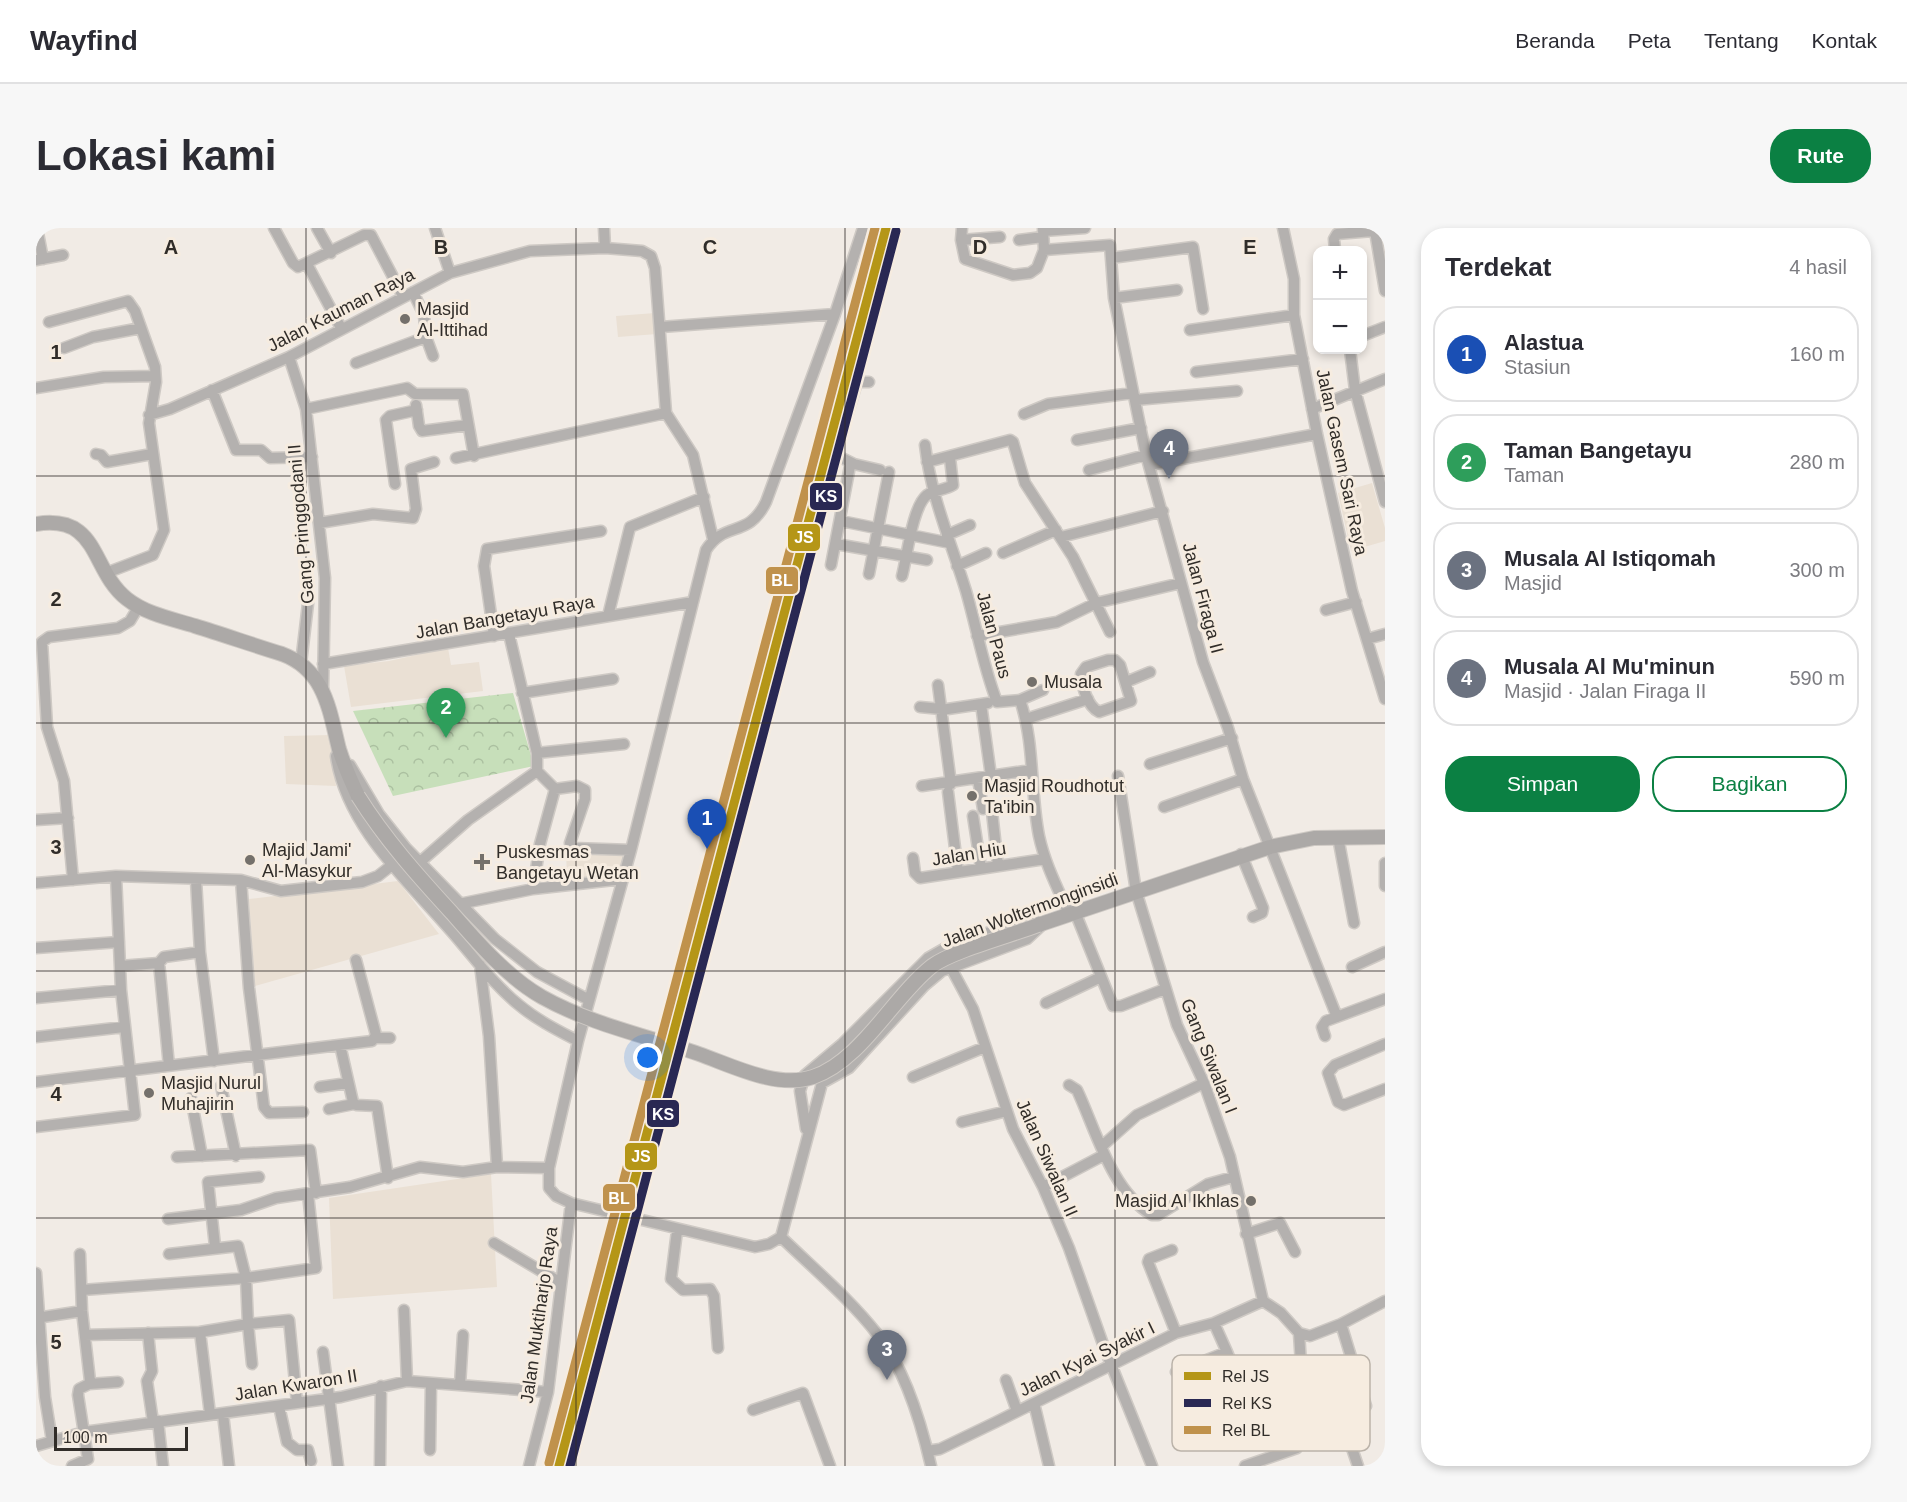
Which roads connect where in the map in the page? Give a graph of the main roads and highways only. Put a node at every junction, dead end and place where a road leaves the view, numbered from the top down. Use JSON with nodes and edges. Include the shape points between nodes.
{"nodes":[{"id":1,"x":36,"y":524,"type":"edge"},
{"id":2,"x":1385,"y":837,"type":"edge"}],
"edges":[{"from":1,"to":2,"type":"main road","name":"Jalan Woltermonginsidi","bridge":true,"via":[[64,523],[74,529],[90,543],[106,573],[126,598],[139,606],[282,654],[301,663],[316,677],[358,796],[408,864],[477,941],[520,981],[567,1010],[764,1077],[811,1078],[840,1062],[934,965],[1241,854],[1314,838]]}]}
